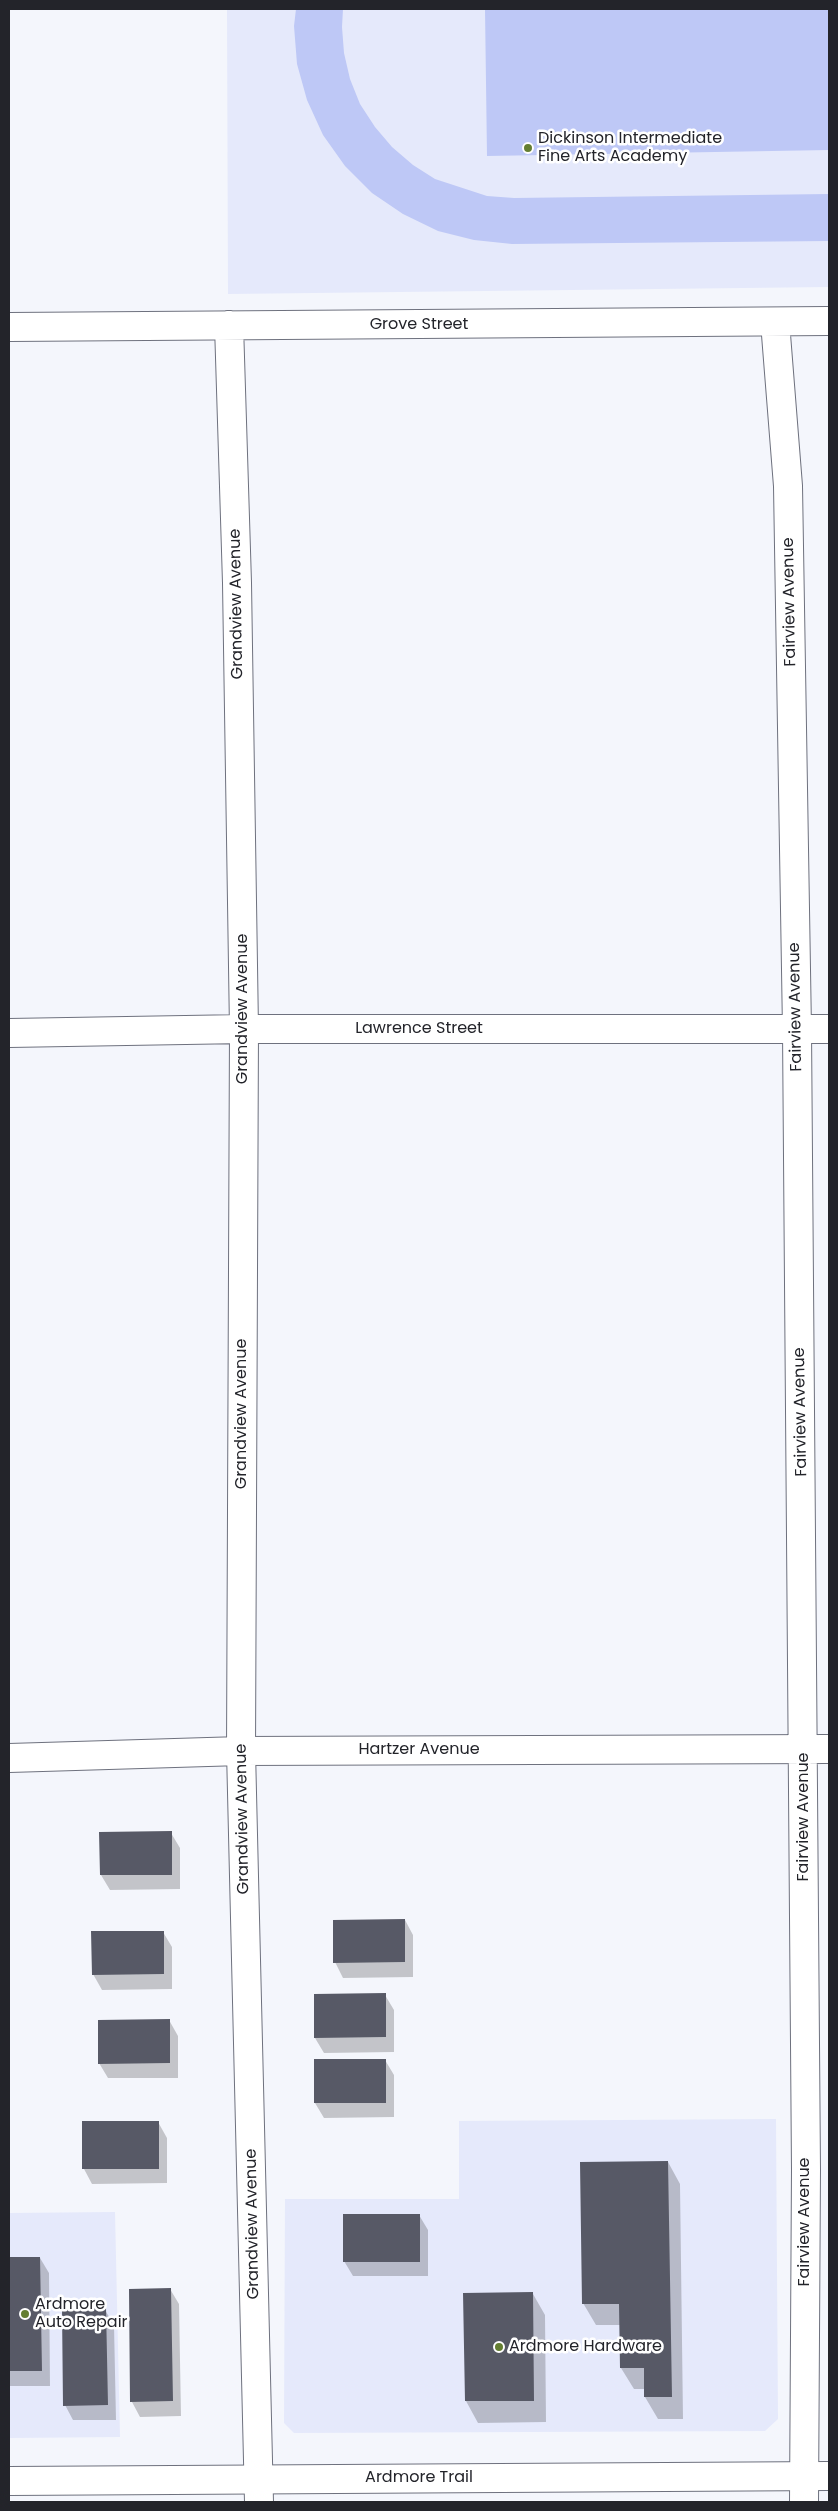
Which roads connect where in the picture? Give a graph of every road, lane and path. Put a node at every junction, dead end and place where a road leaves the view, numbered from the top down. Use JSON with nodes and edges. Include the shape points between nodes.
{"nodes":[{"id":1,"x":829,"y":321,"type":"edge"},
{"id":2,"x":775,"y":322,"type":"junction"},
{"id":3,"x":229,"y":325,"type":"junction"},
{"id":4,"x":9,"y":327,"type":"edge"},
{"id":5,"x":244,"y":1029,"type":"junction"},
{"id":6,"x":797,"y":1030,"type":"junction"},
{"id":7,"x":829,"y":1030,"type":"edge"},
{"id":8,"x":9,"y":1033,"type":"edge"},
{"id":9,"x":816,"y":1749,"type":"edge"},
{"id":10,"x":241,"y":1751,"type":"junction"},
{"id":11,"x":9,"y":1758,"type":"edge"},
{"id":12,"x":9,"y":2481,"type":"edge"},
{"id":13,"x":812,"y":2485,"type":"edge"},
{"id":14,"x":259,"y":2491,"type":"edge"}],
"edges":[{"from":1,"to":2,"type":"street","name":"Grove Street"},
{"from":2,"to":3,"type":"street","name":"Grove Street"},
{"from":2,"to":6,"type":"street","name":"Fairview Avenue","via":[[788,486]]},
{"from":3,"to":4,"type":"street","name":"Grove Street"},
{"from":3,"to":5,"type":"street","name":"Grandview Avenue","via":[[238,583]]},
{"from":5,"to":6,"type":"street","name":"Lawrence Street"},
{"from":5,"to":8,"type":"street","name":"Lawrence Street"},
{"from":5,"to":10,"type":"street","name":"Grandview Avenue"},
{"from":6,"to":7,"type":"street","name":"Lawrence Street"},
{"from":6,"to":9,"type":"street","name":"Fairview Avenue"},
{"from":9,"to":10,"type":"street","name":"Hartzer Avenue"},
{"from":9,"to":13,"type":"street","name":"Fairview Avenue","via":[[806,2159]]},
{"from":10,"to":11,"type":"street","name":"Hartzer Avenue"},
{"from":10,"to":14,"type":"street","name":"Grandview Avenue"},
{"from":12,"to":14,"type":"street","name":"Ardmore Trail"},
{"from":13,"to":14,"type":"street","name":"Ardmore Trail"}]}
